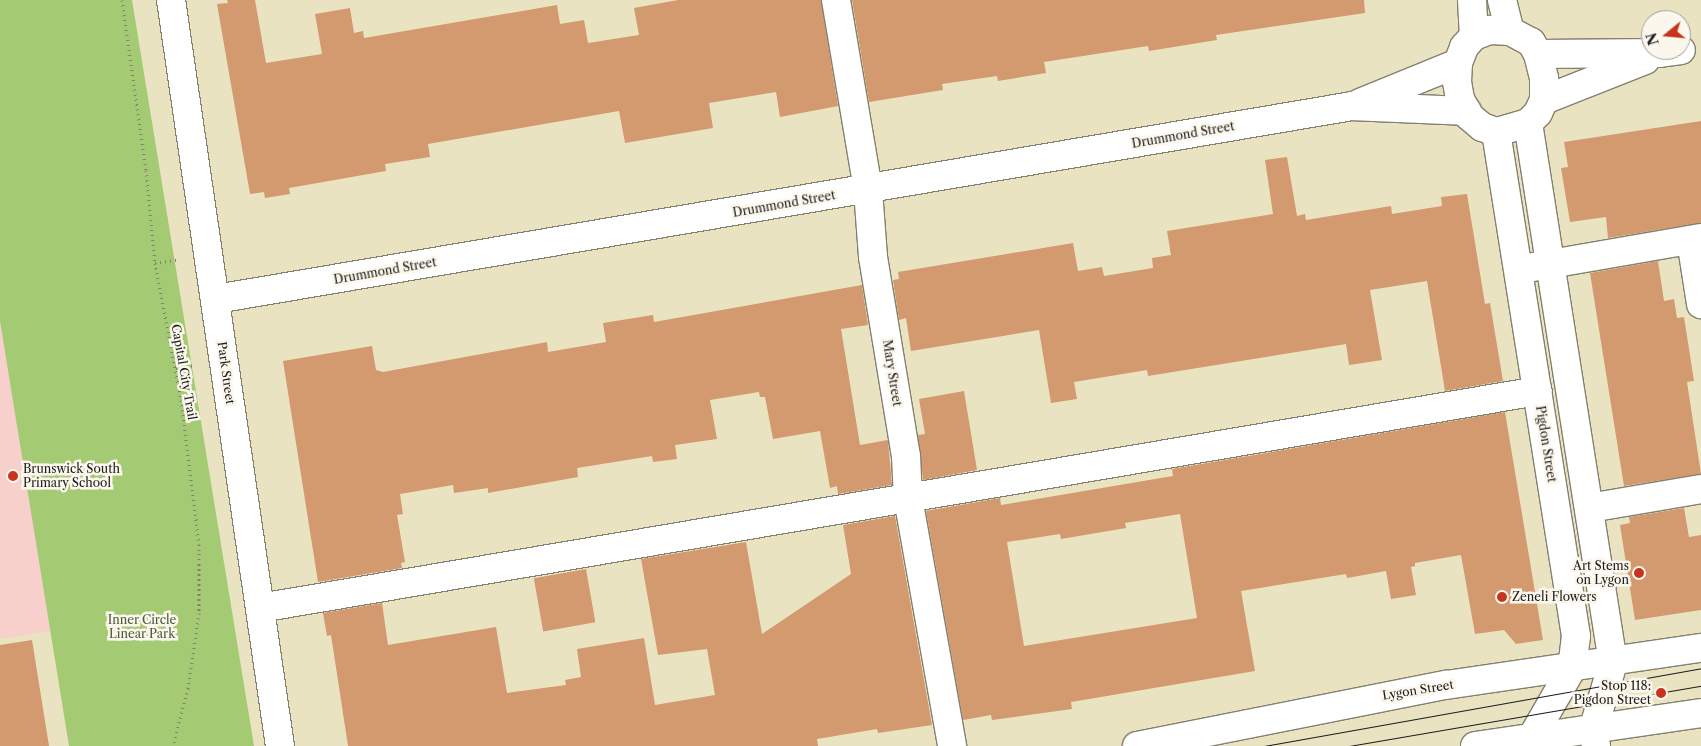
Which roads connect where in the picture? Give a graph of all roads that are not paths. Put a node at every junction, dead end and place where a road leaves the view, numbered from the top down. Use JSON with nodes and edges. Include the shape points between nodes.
{"nodes":[{"id":1,"x":171,"y":0,"type":"edge"},
{"id":2,"x":836,"y":0,"type":"edge"},
{"id":3,"x":1472,"y":0,"type":"edge"},
{"id":4,"x":1502,"y":0,"type":"edge"},
{"id":5,"x":1510,"y":30,"type":"junction"},
{"id":6,"x":1474,"y":36,"type":"junction"},
{"id":7,"x":1641,"y":52,"type":"edge"},
{"id":8,"x":1538,"y":54,"type":"junction"},
{"id":9,"x":1650,"y":60,"type":"edge"},
{"id":10,"x":1458,"y":63,"type":"junction"},
{"id":11,"x":1544,"y":100,"type":"junction"},
{"id":12,"x":1352,"y":106,"type":"junction"},
{"id":13,"x":1467,"y":111,"type":"junction"},
{"id":14,"x":1528,"y":123,"type":"junction"},
{"id":15,"x":1496,"y":132,"type":"junction"},
{"id":16,"x":868,"y":190,"type":"junction"},
{"id":17,"x":1696,"y":239,"type":"edge"},
{"id":18,"x":1550,"y":264,"type":"junction"},
{"id":19,"x":1517,"y":269,"type":"junction"},
{"id":20,"x":216,"y":299,"type":"junction"},
{"id":21,"x":1701,"y":304,"type":"edge"},
{"id":22,"x":1540,"y":403,"type":"junction"},
{"id":23,"x":1573,"y":409,"type":"junction"},
{"id":24,"x":1701,"y":489,"type":"edge"},
{"id":25,"x":908,"y":498,"type":"junction"},
{"id":26,"x":1589,"y":508,"type":"junction"},
{"id":27,"x":260,"y":608,"type":"junction"},
{"id":28,"x":1701,"y":648,"type":"edge"},
{"id":29,"x":1613,"y":663,"type":"junction"},
{"id":30,"x":1572,"y":668,"type":"junction"},
{"id":31,"x":1701,"y":713,"type":"edge"},
{"id":32,"x":1594,"y":738,"type":"edge"},
{"id":33,"x":1528,"y":743,"type":"edge"},
{"id":34,"x":280,"y":746,"type":"edge"},
{"id":35,"x":952,"y":746,"type":"edge"},
{"id":36,"x":1137,"y":746,"type":"edge"},
{"id":37,"x":1475,"y":746,"type":"edge"}],
"edges":[{"from":1,"to":20,"type":"street","name":"Park Street"},
{"from":2,"to":16,"type":"street","name":"Mary Street"},
{"from":3,"to":6,"type":"street"},
{"from":4,"to":5,"type":"street"},
{"from":5,"to":6,"type":"street","via":[[1490,30]]},
{"from":5,"to":8,"type":"street","via":[[1531,42]]},
{"from":6,"to":10,"type":"street","via":[[1464,47]]},
{"from":7,"to":8,"type":"street"},
{"from":8,"to":11,"type":"street","via":[[1544,78]]},
{"from":9,"to":11,"type":"street"},
{"from":10,"to":12,"type":"street","name":"Drummond Street"},
{"from":10,"to":13,"type":"street","via":[[1456,82]]},
{"from":11,"to":14,"type":"street"},
{"from":12,"to":13,"type":"street","name":"Drummond Street"},
{"from":12,"to":16,"type":"street","name":"Drummond Street"},
{"from":13,"to":15,"type":"street","via":[[1482,126]]},
{"from":14,"to":15,"type":"street"},
{"from":14,"to":18,"type":"street"},
{"from":15,"to":19,"type":"street","name":"Pigdon Street"},
{"from":16,"to":20,"type":"street","name":"Drummond Street"},
{"from":16,"to":25,"type":"street","name":"Mary Street","via":[[873,257],[906,456]]},
{"from":17,"to":18,"type":"street"},
{"from":17,"to":21,"type":"street"},
{"from":18,"to":19,"type":"street"},
{"from":18,"to":23,"type":"street"},
{"from":19,"to":22,"type":"street","name":"Pigdon Street"},
{"from":20,"to":27,"type":"street","name":"Park Street"},
{"from":22,"to":23,"type":"street"},
{"from":22,"to":25,"type":"street"},
{"from":22,"to":30,"type":"street","name":"Pigdon Street","via":[[1575,631]]},
{"from":23,"to":26,"type":"street"},
{"from":24,"to":26,"type":"street"},
{"from":25,"to":27,"type":"street"},
{"from":25,"to":35,"type":"street","name":"Mary Street"},
{"from":26,"to":29,"type":"street"},
{"from":27,"to":34,"type":"street","name":"Park Street"},
{"from":28,"to":29,"type":"street","name":"Lygon Street"},
{"from":29,"to":30,"type":"street","name":"Lygon Street"},
{"from":29,"to":32,"type":"street"},
{"from":30,"to":33,"type":"street","name":"Pigdon Street"},
{"from":30,"to":36,"type":"street","name":"Lygon Street","via":[[1373,697],[1276,721]]},
{"from":31,"to":32,"type":"street"},
{"from":32,"to":33,"type":"street"},
{"from":33,"to":37,"type":"street"}]}
